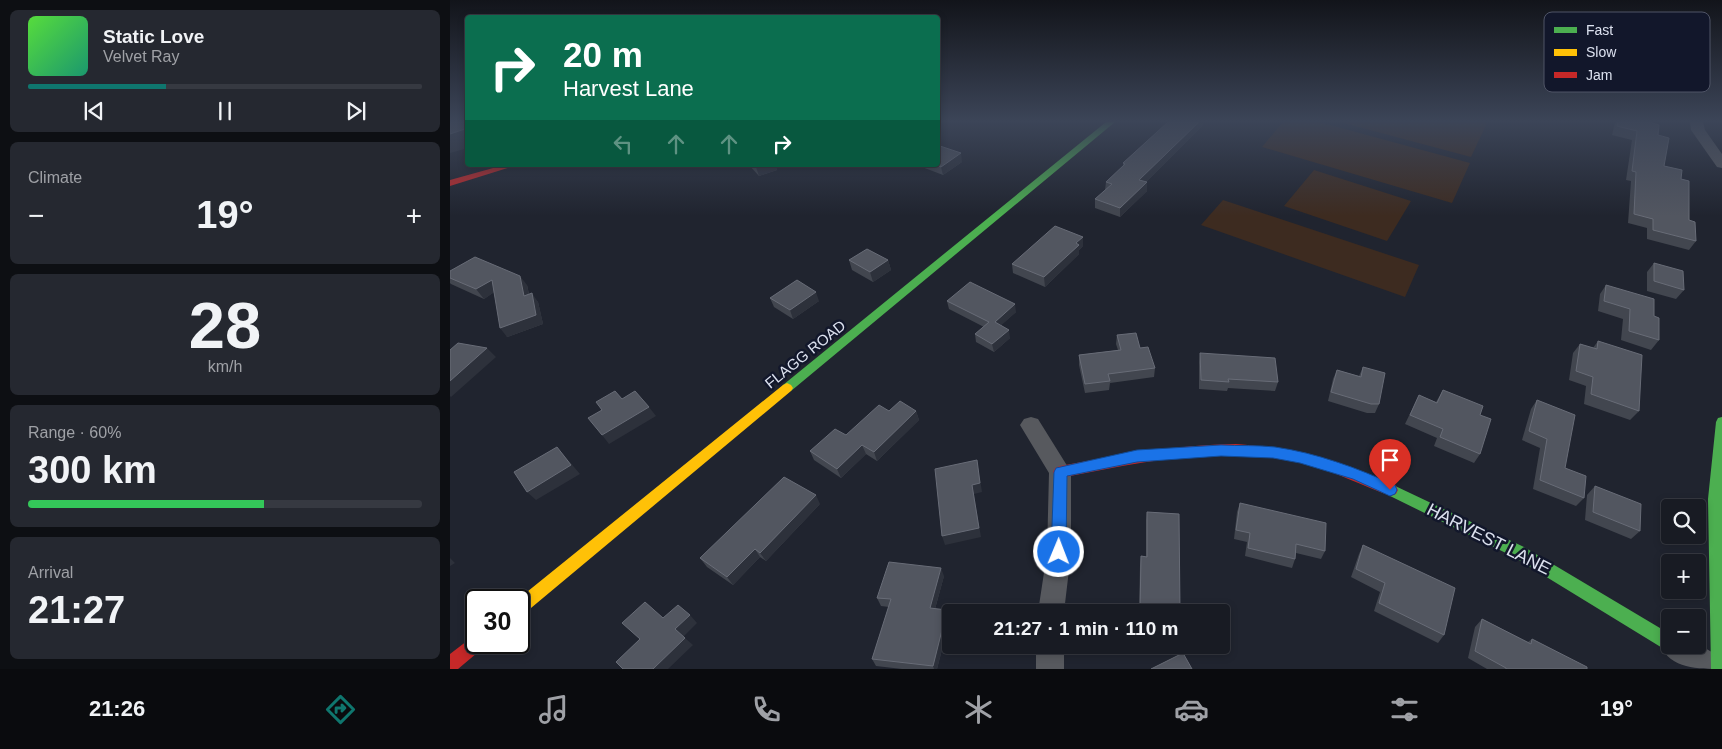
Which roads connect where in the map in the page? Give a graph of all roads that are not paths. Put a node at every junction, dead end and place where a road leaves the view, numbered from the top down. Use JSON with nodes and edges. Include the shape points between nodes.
{"nodes":[{"id":1,"x":1073,"y":153,"type":"edge"},
{"id":2,"x":1714,"y":153,"type":"edge"},
{"id":3,"x":1722,"y":164,"type":"edge"},
{"id":4,"x":506,"y":167,"type":"edge"},
{"id":5,"x":450,"y":183,"type":"edge"},
{"id":6,"x":1722,"y":422,"type":"edge"},
{"id":7,"x":1031,"y":425,"type":"dead end"},
{"id":8,"x":1060,"y":472,"type":"junction"},
{"id":9,"x":530,"y":599,"type":"edge"},
{"id":10,"x":1052,"y":604,"type":"edge"},
{"id":11,"x":1661,"y":638,"type":"edge"},
{"id":12,"x":465,"y":653,"type":"edge"},
{"id":13,"x":1050,"y":654,"type":"edge"},
{"id":14,"x":1689,"y":654,"type":"edge"},
{"id":15,"x":450,"y":665,"type":"edge"},
{"id":16,"x":1050,"y":669,"type":"edge"},
{"id":17,"x":1714,"y":669,"type":"edge"},
{"id":18,"x":1719,"y":669,"type":"edge"}],
"edges":[{"from":1,"to":9,"type":"main road","name":"FLAGG ROAD"},
{"from":2,"to":3,"type":"street"},
{"from":4,"to":5,"type":"main road"},
{"from":6,"to":18,"type":"main road","via":[[1715,499]]},
{"from":7,"to":8,"type":"street"},
{"from":8,"to":10,"type":"street","via":[[1059,552]]},
{"from":8,"to":11,"type":"main road","name":"HARVEST LANE","via":[[1137,456],[1221,450],[1273,452],[1300,457],[1356,474],[1458,521],[1534,560]]},
{"from":12,"to":15,"type":"main road"},
{"from":13,"to":16,"type":"street"},
{"from":14,"to":17,"type":"street"}]}
